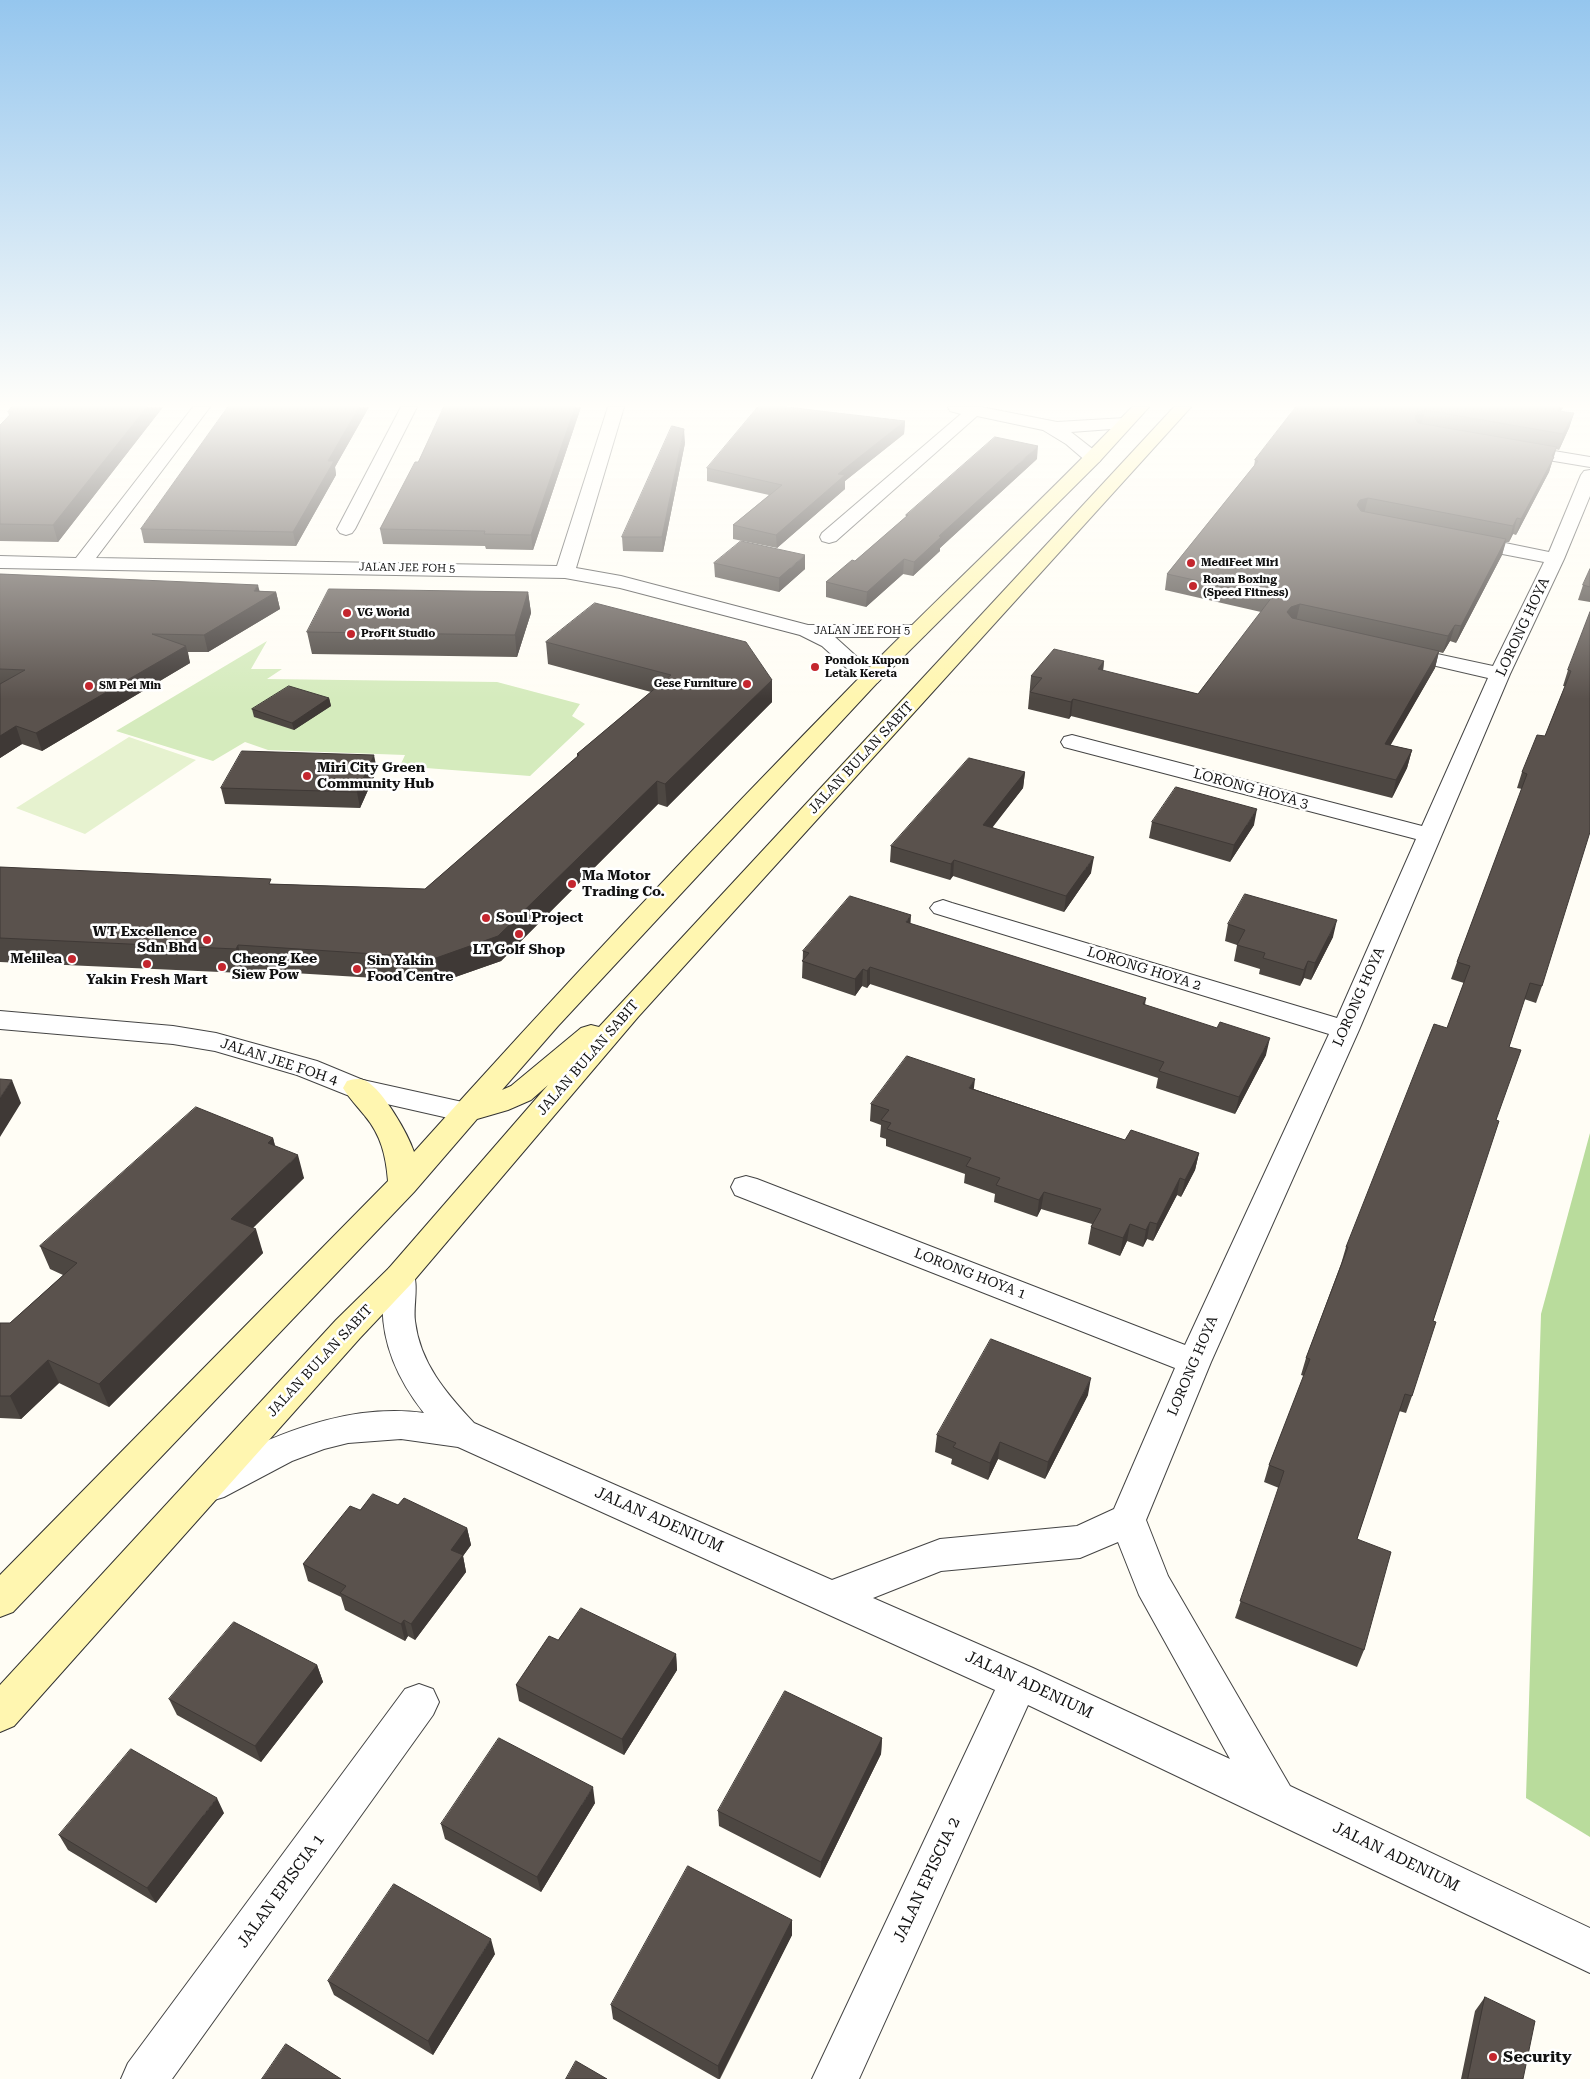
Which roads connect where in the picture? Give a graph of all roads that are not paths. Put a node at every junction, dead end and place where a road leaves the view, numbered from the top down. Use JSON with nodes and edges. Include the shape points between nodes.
{"nodes":[{"id":1,"x":128,"y":504,"type":"edge"},
{"id":2,"x":359,"y":504,"type":"edge"},
{"id":3,"x":586,"y":504,"type":"edge"},
{"id":4,"x":867,"y":504,"type":"edge"},
{"id":5,"x":1046,"y":504,"type":"edge"},
{"id":6,"x":1095,"y":504,"type":"edge"},
{"id":7,"x":1578,"y":504,"type":"edge"},
{"id":8,"x":346,"y":529,"type":"dead end"},
{"id":9,"x":829,"y":537,"type":"dead end"},
{"id":10,"x":1450,"y":538,"type":"edge"},
{"id":11,"x":1554,"y":559,"type":"junction"},
{"id":12,"x":0,"y":562,"type":"edge"},
{"id":13,"x":82,"y":563,"type":"junction"},
{"id":14,"x":565,"y":572,"type":"junction"},
{"id":15,"x":807,"y":631,"type":"junction"},
{"id":16,"x":918,"y":631,"type":"junction"},
{"id":17,"x":1384,"y":648,"type":"edge"},
{"id":18,"x":1500,"y":674,"type":"junction"},
{"id":19,"x":870,"y":679,"type":"junction"},
{"id":20,"x":1072,"y":742,"type":"dead end"},
{"id":21,"x":1431,"y":836,"type":"junction"},
{"id":22,"x":943,"y":908,"type":"dead end"},
{"id":23,"x":628,"y":1011,"type":"junction"},
{"id":24,"x":0,"y":1020,"type":"edge"},
{"id":25,"x":1345,"y":1030,"type":"junction"},
{"id":26,"x":357,"y":1088,"type":"junction"},
{"id":27,"x":466,"y":1112,"type":"junction"},
{"id":28,"x":403,"y":1184,"type":"junction"},
{"id":29,"x":746,"y":1187,"type":"dead end"},
{"id":30,"x":400,"y":1276,"type":"junction"},
{"id":31,"x":1194,"y":1362,"type":"junction"},
{"id":32,"x":462,"y":1433,"type":"junction"},
{"id":33,"x":199,"y":1492,"type":"junction"},
{"id":34,"x":1128,"y":1520,"type":"junction"},
{"id":35,"x":833,"y":1596,"type":"junction"},
{"id":36,"x":0,"y":1600,"type":"edge"},
{"id":37,"x":1019,"y":1681,"type":"junction"},
{"id":38,"x":419,"y":1702,"type":"dead end"},
{"id":39,"x":0,"y":1713,"type":"edge"},
{"id":40,"x":1274,"y":1798,"type":"junction"},
{"id":41,"x":1590,"y":1951,"type":"edge"},
{"id":42,"x":144,"y":2079,"type":"edge"},
{"id":43,"x":835,"y":2079,"type":"edge"}],
"edges":[{"from":1,"to":13,"type":"street"},
{"from":2,"to":8,"type":"street"},
{"from":3,"to":14,"type":"street"},
{"from":4,"to":9,"type":"street"},
{"from":5,"to":16,"type":"main road"},
{"from":6,"to":23,"type":"main road","name":"JALAN BULAN SABIT"},
{"from":7,"to":11,"type":"street","name":"LORONG HOYA"},
{"from":10,"to":11,"type":"street"},
{"from":11,"to":18,"type":"street","name":"LORONG HOYA"},
{"from":12,"to":13,"type":"street","name":"JALAN JEE FOH 5"},
{"from":13,"to":14,"type":"street","name":"JALAN JEE FOH 5"},
{"from":14,"to":15,"type":"street","name":"JALAN JEE FOH 5","via":[[621,582]]},
{"from":15,"to":16,"type":"street","name":"JALAN JEE FOH 5"},
{"from":15,"to":19,"type":"street","name":"JALAN JEE FOH 5","via":[[828,642]]},
{"from":16,"to":19,"type":"main road"},
{"from":17,"to":18,"type":"street"},
{"from":18,"to":21,"type":"street","name":"LORONG HOYA"},
{"from":19,"to":27,"type":"main road","via":[[548,1020]]},
{"from":20,"to":21,"type":"street","name":"LORONG HOYA 3"},
{"from":21,"to":25,"type":"street","name":"LORONG HOYA"},
{"from":22,"to":25,"type":"street","name":"LORONG HOYA 2"},
{"from":23,"to":27,"type":"main road","via":[[584,1038],[521,1092]]},
{"from":23,"to":30,"type":"main road","name":"JALAN BULAN SABIT"},
{"from":24,"to":26,"type":"street","name":"JALAN JEE FOH 4","via":[[173,1035],[216,1042],[298,1065]]},
{"from":25,"to":31,"type":"street","name":"LORONG HOYA"},
{"from":26,"to":27,"type":"street","name":"JALAN JEE FOH 4"},
{"from":26,"to":28,"type":"main road","via":[[383,1117],[397,1142],[403,1165]]},
{"from":27,"to":28,"type":"main road"},
{"from":28,"to":36,"type":"main road"},
{"from":29,"to":31,"type":"street","name":"LORONG HOYA 1"},
{"from":30,"to":32,"type":"street","name":"JALAN ADENIUM","via":[[400,1326],[406,1350],[433,1401]]},
{"from":30,"to":33,"type":"main road","name":"JALAN BULAN SABIT"},
{"from":31,"to":34,"type":"street","name":"LORONG HOYA"},
{"from":32,"to":33,"type":"street","name":"JALAN ADENIUM","via":[[402,1425],[342,1429],[302,1440]]},
{"from":32,"to":35,"type":"street","name":"JALAN ADENIUM"},
{"from":33,"to":39,"type":"main road","name":"JALAN BULAN SABIT"},
{"from":34,"to":35,"type":"street","via":[[1080,1542],[940,1554]]},
{"from":34,"to":40,"type":"street","via":[[1152,1583]]},
{"from":35,"to":37,"type":"street","name":"JALAN ADENIUM"},
{"from":37,"to":40,"type":"street","name":"JALAN ADENIUM"},
{"from":37,"to":43,"type":"street","name":"JALAN EPISCIA 2"},
{"from":38,"to":42,"type":"street","name":"JALAN EPISCIA 1"},
{"from":40,"to":41,"type":"street","name":"JALAN ADENIUM"}]}
